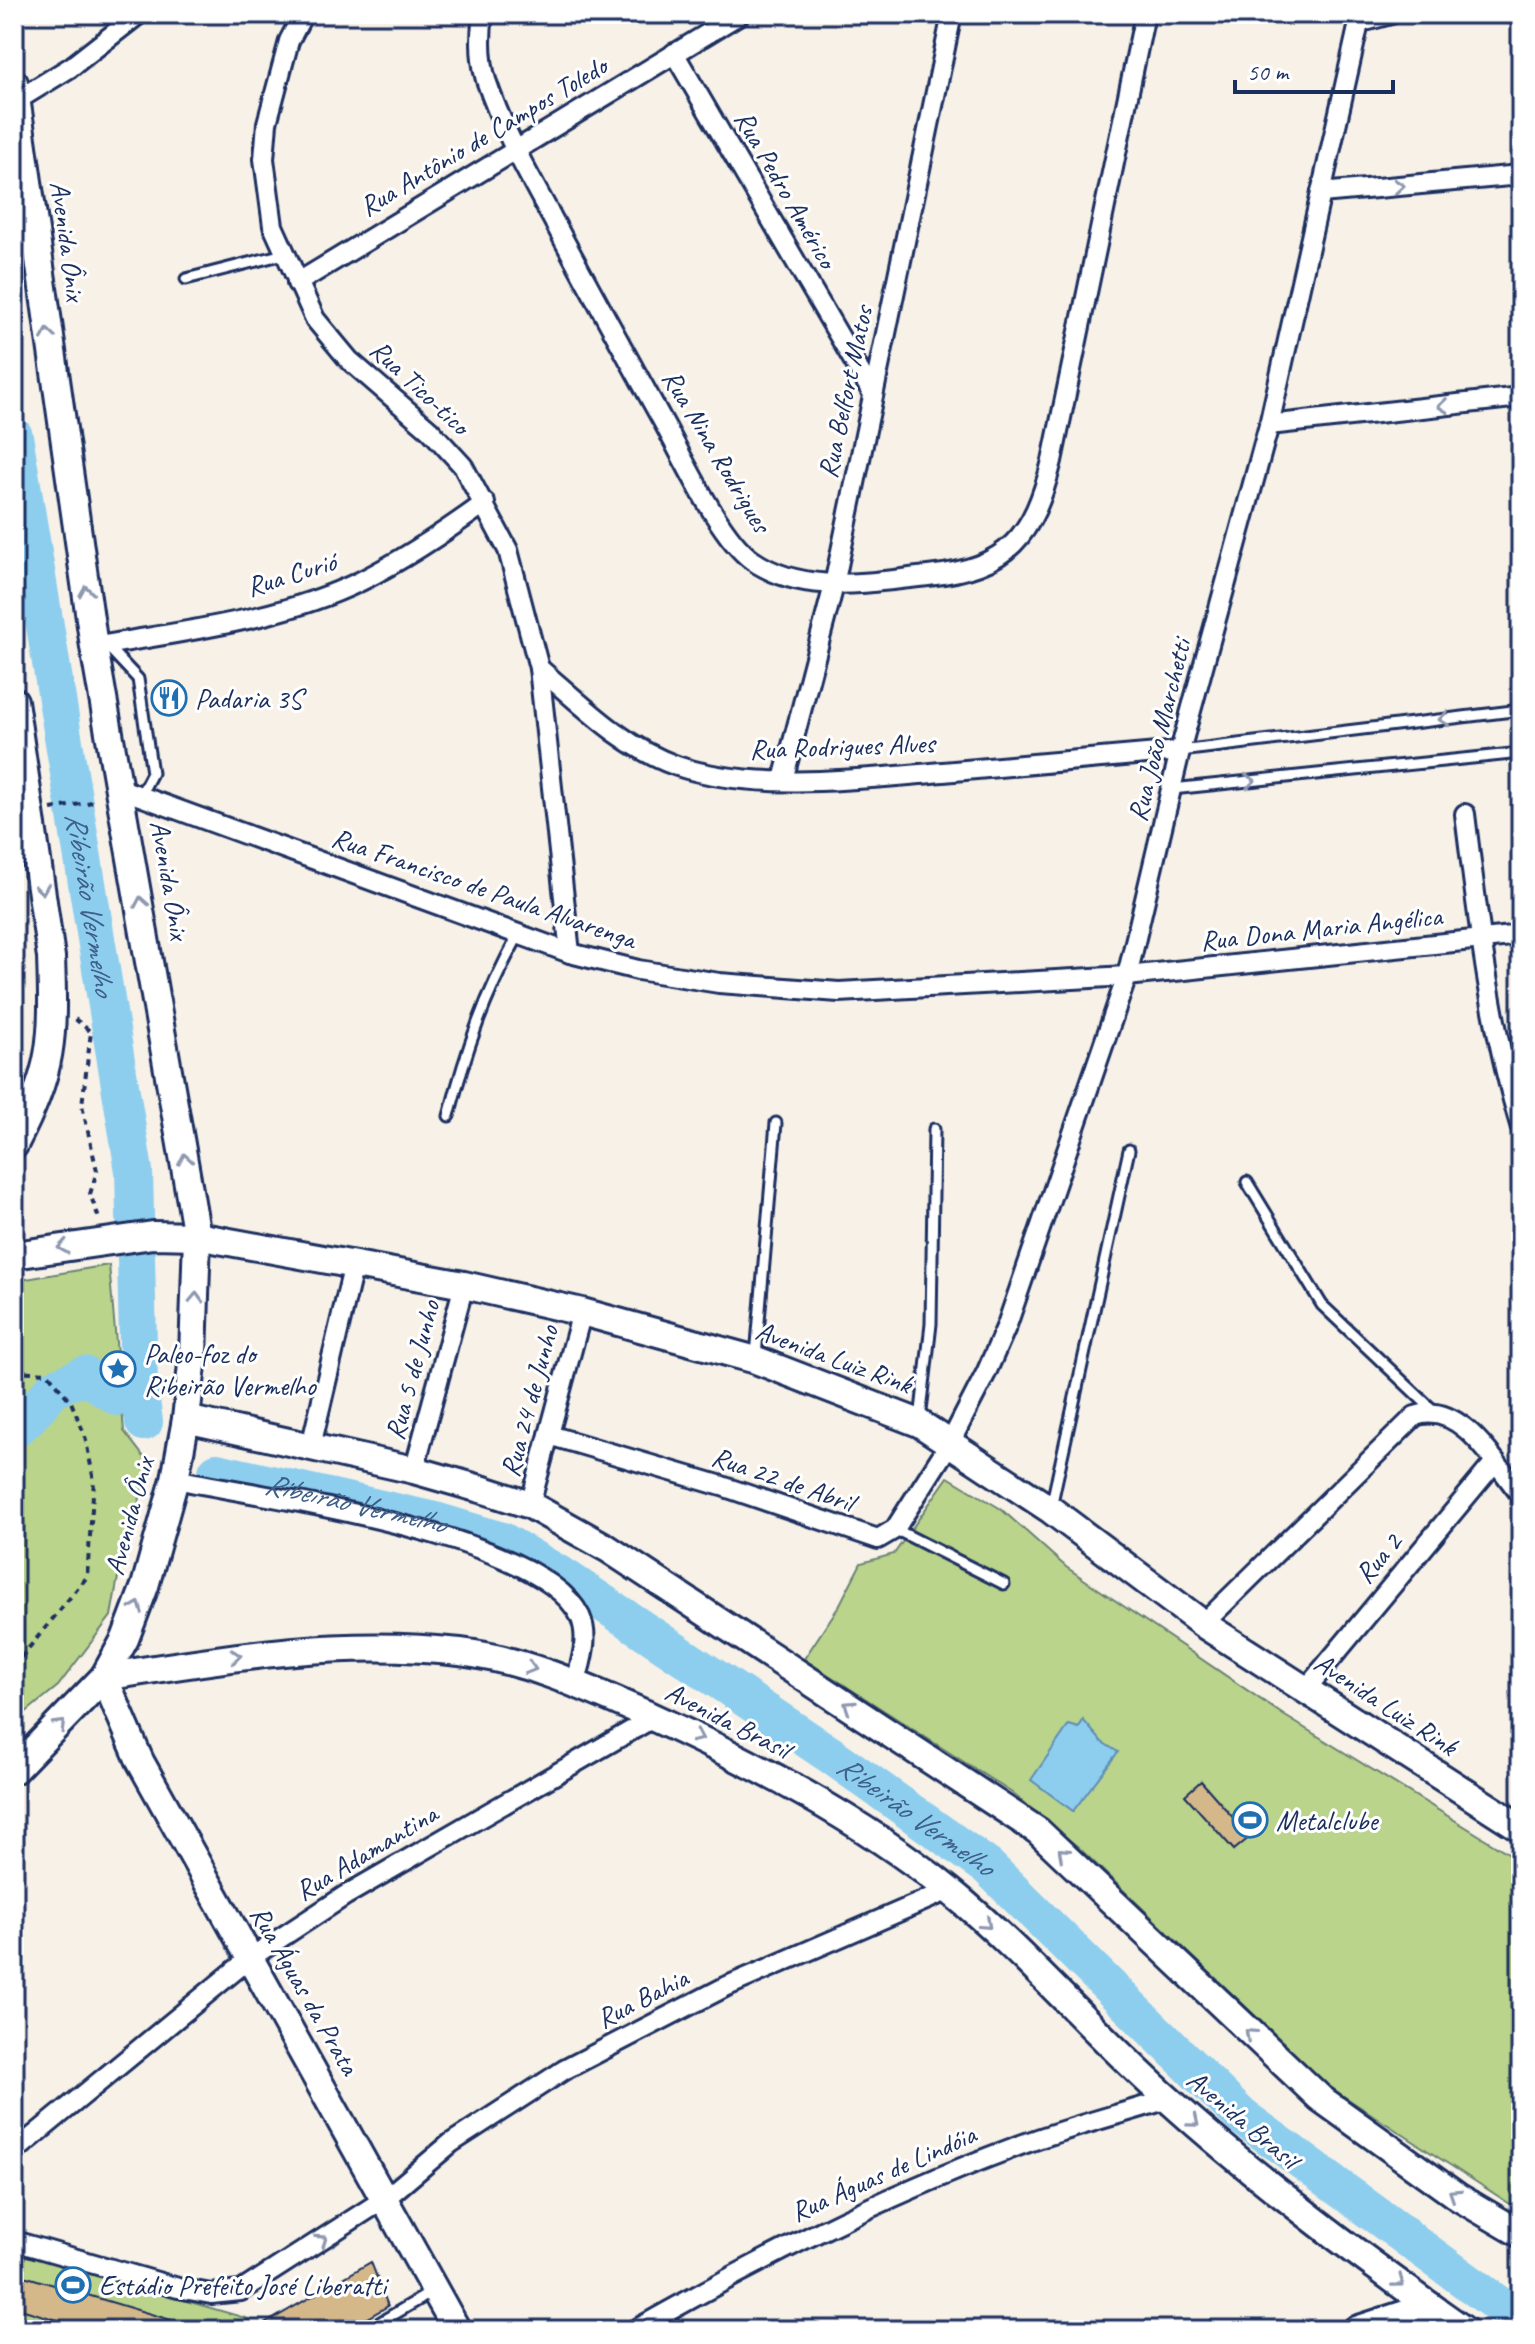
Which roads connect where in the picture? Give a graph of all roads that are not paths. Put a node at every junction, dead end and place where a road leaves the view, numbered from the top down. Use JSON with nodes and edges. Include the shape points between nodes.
{"nodes":[{"id":1,"x":139,"y":14,"type":"edge"},
{"id":2,"x":303,"y":14,"type":"edge"},
{"id":3,"x":483,"y":14,"type":"edge"},
{"id":4,"x":740,"y":14,"type":"edge"},
{"id":5,"x":952,"y":14,"type":"edge"},
{"id":6,"x":1145,"y":14,"type":"edge"},
{"id":7,"x":1391,"y":14,"type":"edge"},
{"id":8,"x":1359,"y":18,"type":"edge"},
{"id":9,"x":674,"y":53,"type":"junction"},
{"id":10,"x":15,"y":96,"type":"edge"},
{"id":11,"x":514,"y":148,"type":"junction"},
{"id":12,"x":1521,"y":175,"type":"edge"},
{"id":13,"x":1321,"y":193,"type":"junction"},
{"id":14,"x":284,"y":254,"type":"junction"},
{"id":15,"x":186,"y":279,"type":"dead end"},
{"id":16,"x":297,"y":283,"type":"junction"},
{"id":17,"x":873,"y":394,"type":"junction"},
{"id":18,"x":1521,"y":397,"type":"edge"},
{"id":19,"x":1269,"y":425,"type":"junction"},
{"id":20,"x":485,"y":503,"type":"junction"},
{"id":21,"x":834,"y":585,"type":"junction"},
{"id":22,"x":100,"y":646,"type":"junction"},
{"id":23,"x":539,"y":668,"type":"junction"},
{"id":24,"x":14,"y":701,"type":"edge"},
{"id":25,"x":1521,"y":710,"type":"edge"},
{"id":26,"x":1180,"y":751,"type":"junction"},
{"id":27,"x":1521,"y":753,"type":"edge"},
{"id":28,"x":783,"y":780,"type":"junction"},
{"id":29,"x":1172,"y":789,"type":"junction"},
{"id":30,"x":120,"y":795,"type":"junction"},
{"id":31,"x":1465,"y":814,"type":"dead end"},
{"id":32,"x":519,"y":934,"type":"junction"},
{"id":33,"x":1521,"y":935,"type":"edge"},
{"id":34,"x":1481,"y":940,"type":"junction"},
{"id":35,"x":570,"y":953,"type":"junction"},
{"id":36,"x":1127,"y":976,"type":"junction"},
{"id":37,"x":449,"y":1116,"type":"dead end"},
{"id":38,"x":776,"y":1123,"type":"dead end"},
{"id":39,"x":1521,"y":1128,"type":"edge"},
{"id":40,"x":934,"y":1129,"type":"dead end"},
{"id":41,"x":14,"y":1145,"type":"edge"},
{"id":42,"x":1129,"y":1150,"type":"dead end"},
{"id":43,"x":1247,"y":1182,"type":"dead end"},
{"id":44,"x":197,"y":1236,"type":"junction"},
{"id":45,"x":14,"y":1255,"type":"edge"},
{"id":46,"x":354,"y":1264,"type":"junction"},
{"id":47,"x":464,"y":1285,"type":"junction"},
{"id":48,"x":582,"y":1312,"type":"junction"},
{"id":49,"x":756,"y":1360,"type":"junction"},
{"id":50,"x":1435,"y":1412,"type":"junction"},
{"id":51,"x":186,"y":1419,"type":"junction"},
{"id":52,"x":919,"y":1423,"type":"junction"},
{"id":53,"x":549,"y":1435,"type":"junction"},
{"id":54,"x":951,"y":1441,"type":"junction"},
{"id":55,"x":311,"y":1446,"type":"junction"},
{"id":56,"x":1494,"y":1463,"type":"junction"},
{"id":57,"x":414,"y":1470,"type":"junction"},
{"id":58,"x":175,"y":1479,"type":"junction"},
{"id":59,"x":1521,"y":1495,"type":"edge"},
{"id":60,"x":530,"y":1505,"type":"junction"},
{"id":61,"x":1051,"y":1510,"type":"junction"},
{"id":62,"x":895,"y":1529,"type":"junction"},
{"id":63,"x":1004,"y":1584,"type":"dead end"},
{"id":64,"x":1203,"y":1624,"type":"junction"},
{"id":65,"x":104,"y":1677,"type":"junction"},
{"id":66,"x":576,"y":1682,"type":"junction"},
{"id":67,"x":1306,"y":1689,"type":"junction"},
{"id":68,"x":653,"y":1718,"type":"junction"},
{"id":69,"x":14,"y":1770,"type":"edge"},
{"id":70,"x":1521,"y":1828,"type":"edge"},
{"id":71,"x":949,"y":1890,"type":"junction"},
{"id":72,"x":250,"y":1958,"type":"junction"},
{"id":73,"x":1168,"y":2099,"type":"junction"},
{"id":74,"x":14,"y":2152,"type":"edge"},
{"id":75,"x":386,"y":2198,"type":"junction"},
{"id":76,"x":1521,"y":2234,"type":"edge"},
{"id":77,"x":14,"y":2241,"type":"edge"},
{"id":78,"x":435,"y":2291,"type":"junction"},
{"id":79,"x":1430,"y":2306,"type":"junction"},
{"id":80,"x":367,"y":2330,"type":"edge"},
{"id":81,"x":457,"y":2330,"type":"edge"},
{"id":82,"x":635,"y":2330,"type":"edge"},
{"id":83,"x":1356,"y":2330,"type":"edge"},
{"id":84,"x":1464,"y":2330,"type":"edge"}],
"edges":[{"from":1,"to":10,"type":"street","via":[[71,67]]},
{"from":2,"to":14,"type":"street","name":"Rua Tico-tico","via":[[273,92],[264,159],[266,194]]},
{"from":3,"to":11,"type":"street","name":"Rua Nina Rodrigues","via":[[485,77]]},
{"from":4,"to":9,"type":"street","name":"Rua Antônio de Campos Toledo"},
{"from":5,"to":17,"type":"street","name":"Rua Belfort Matos"},
{"from":6,"to":21,"type":"street","name":"Rua Nina Rodrigues","via":[[1052,461],[1031,524],[1008,551],[980,567]]},
{"from":7,"to":8,"type":"street"},
{"from":8,"to":13,"type":"street","name":"Rua João Marchetti"},
{"from":9,"to":11,"type":"street","name":"Rua Antônio de Campos Toledo"},
{"from":9,"to":17,"type":"street","name":"Rua Pedro Américo"},
{"from":22,"to":10,"type":"main road","name":"Avenida Ônix","one_way":true},
{"from":11,"to":16,"type":"street","name":"Rua Antônio de Campos Toledo"},
{"from":11,"to":21,"type":"street","name":"Rua Nina Rodrigues","via":[[729,535],[748,558],[772,572]]},
{"from":13,"to":12,"type":"street","one_way":true},
{"from":13,"to":19,"type":"street","name":"Rua João Marchetti"},
{"from":14,"to":15,"type":"lane"},
{"from":14,"to":16,"type":"street","name":"Rua Tico-tico"},
{"from":16,"to":20,"type":"street","name":"Rua Tico-tico","via":[[315,319],[340,351],[430,430],[463,466]]},
{"from":17,"to":21,"type":"street","name":"Rua Belfort Matos"},
{"from":18,"to":19,"type":"street","one_way":true},
{"from":19,"to":26,"type":"street","name":"Rua João Marchetti"},
{"from":20,"to":22,"type":"street","name":"Rua Curió","via":[[358,582],[302,603]]},
{"from":20,"to":23,"type":"street","name":"Rua Tico-tico","via":[[508,550]]},
{"from":21,"to":28,"type":"street","name":"Rua Belfort Matos"},
{"from":22,"to":30,"type":"main road","name":"Avenida Ônix"},
{"from":22,"to":30,"type":"lane","via":[[138,679],[152,773]]},
{"from":23,"to":28,"type":"street","name":"Rua Rodrigues Alves","via":[[607,726],[676,766]]},
{"from":23,"to":35,"type":"street","name":"Rua Tico-tico"},
{"from":24,"to":41,"type":"main road","one_way":true,"via":[[51,957],[52,1000],[47,1071]]},
{"from":25,"to":26,"type":"lane","one_way":true},
{"from":26,"to":28,"type":"street","name":"Rua Rodrigues Alves","via":[[874,778]]},
{"from":26,"to":29,"type":"street","name":"Rua João Marchetti"},
{"from":29,"to":27,"type":"lane","one_way":true},
{"from":29,"to":36,"type":"street","name":"Rua João Marchetti"},
{"from":30,"to":32,"type":"street","name":"Rua Francisco de Paula Alvarenga"},
{"from":44,"to":30,"type":"main road","name":"Avenida Ônix","one_way":true},
{"from":31,"to":34,"type":"street"},
{"from":32,"to":35,"type":"street","name":"Rua Francisco de Paula Alvarenga"},
{"from":32,"to":37,"type":"lane","via":[[489,989]]},
{"from":33,"to":34,"type":"street","name":"Rua Dona Maria Angélica"},
{"from":34,"to":36,"type":"street","name":"Rua Dona Maria Angélica"},
{"from":34,"to":39,"type":"street"},
{"from":35,"to":36,"type":"street","name":"Rua Francisco de Paula Alvarenga","via":[[719,983],[839,992]]},
{"from":36,"to":54,"type":"street","name":"Rua João Marchetti","via":[[1007,1325]]},
{"from":38,"to":49,"type":"lane"},
{"from":40,"to":52,"type":"lane","via":[[931,1324]]},
{"from":42,"to":61,"type":"lane"},
{"from":43,"to":50,"type":"lane","via":[[1322,1305]]},
{"from":44,"to":45,"type":"main road","name":"Avenida Luiz Rink","one_way":true,"via":[[112,1239]]},
{"from":44,"to":46,"type":"main road","name":"Avenida Luiz Rink"},
{"from":51,"to":44,"type":"main road","name":"Avenida Ônix","one_way":true},
{"from":46,"to":47,"type":"main road","name":"Avenida Luiz Rink"},
{"from":46,"to":55,"type":"street"},
{"from":47,"to":48,"type":"main road","name":"Avenida Luiz Rink"},
{"from":47,"to":57,"type":"street","name":"Rua 5 de Junho"},
{"from":48,"to":49,"type":"main road","name":"Avenida Luiz Rink"},
{"from":48,"to":53,"type":"street","name":"Rua 24 de Junho"},
{"from":49,"to":52,"type":"main road","name":"Avenida Luiz Rink"},
{"from":50,"to":56,"type":"street","via":[[1452,1417]]},
{"from":50,"to":64,"type":"street","via":[[1415,1416]]},
{"from":51,"to":55,"type":"main road"},
{"from":51,"to":58,"type":"main road","name":"Avenida Ônix"},
{"from":52,"to":54,"type":"main road","name":"Avenida Luiz Rink"},
{"from":53,"to":60,"type":"street","name":"Rua 24 de Junho"},
{"from":53,"to":62,"type":"street","name":"Rua 22 de Abril","via":[[722,1486],[868,1538],[882,1539]]},
{"from":54,"to":61,"type":"main road","name":"Avenida Luiz Rink"},
{"from":54,"to":62,"type":"street"},
{"from":55,"to":57,"type":"main road"},
{"from":56,"to":59,"type":"street"},
{"from":56,"to":67,"type":"street","name":"Rua 2"},
{"from":57,"to":60,"type":"main road"},
{"from":65,"to":58,"type":"main road","name":"Avenida Ônix","one_way":true,"via":[[145,1586]]},
{"from":58,"to":66,"type":"street","via":[[400,1524],[459,1542],[543,1579],[574,1606],[584,1626]]},
{"from":76,"to":60,"type":"main road","one_way":true,"via":[[1458,2197],[1320,2098],[1038,1831],[607,1548]]},
{"from":61,"to":64,"type":"main road","name":"Avenida Luiz Rink"},
{"from":62,"to":63,"type":"lane"},
{"from":64,"to":67,"type":"main road","name":"Avenida Luiz Rink"},
{"from":65,"to":66,"type":"main road","name":"Avenida Brasil","one_way":true,"via":[[261,1653],[403,1647],[485,1656]]},
{"from":69,"to":65,"type":"main road","one_way":true},
{"from":65,"to":72,"type":"main road","name":"Rua Águas da Prata","via":[[140,1761]]},
{"from":66,"to":68,"type":"main road","name":"Avenida Brasil"},
{"from":67,"to":70,"type":"main road","name":"Avenida Luiz Rink"},
{"from":68,"to":71,"type":"main road","name":"Avenida Brasil","one_way":true,"via":[[710,1743],[855,1824]]},
{"from":68,"to":72,"type":"street","name":"Rua Adamantina","via":[[346,1895]]},
{"from":71,"to":73,"type":"main road","name":"Avenida Brasil","one_way":true},
{"from":71,"to":75,"type":"street","name":"Rua Bahia","via":[[725,1987],[564,2070],[451,2143]]},
{"from":72,"to":74,"type":"street","name":"Rua Adamantina"},
{"from":72,"to":75,"type":"main road","name":"Rua Águas da Prata"},
{"from":73,"to":79,"type":"main road","name":"Avenida Brasil","one_way":true,"via":[[1273,2188]]},
{"from":73,"to":82,"type":"street","name":"Rua Águas de Lindóia","via":[[1012,2148],[902,2193],[754,2263]]},
{"from":77,"to":75,"type":"street","name":"Rua Bahia","one_way":true,"via":[[178,2288],[229,2293],[255,2284]]},
{"from":75,"to":78,"type":"main road","name":"Rua Águas da Prata"},
{"from":78,"to":80,"type":"lane"},
{"from":78,"to":81,"type":"main road","name":"Rua Águas da Prata"},
{"from":79,"to":83,"type":"main road"},
{"from":79,"to":84,"type":"main road","name":"Avenida Brasil"}]}
